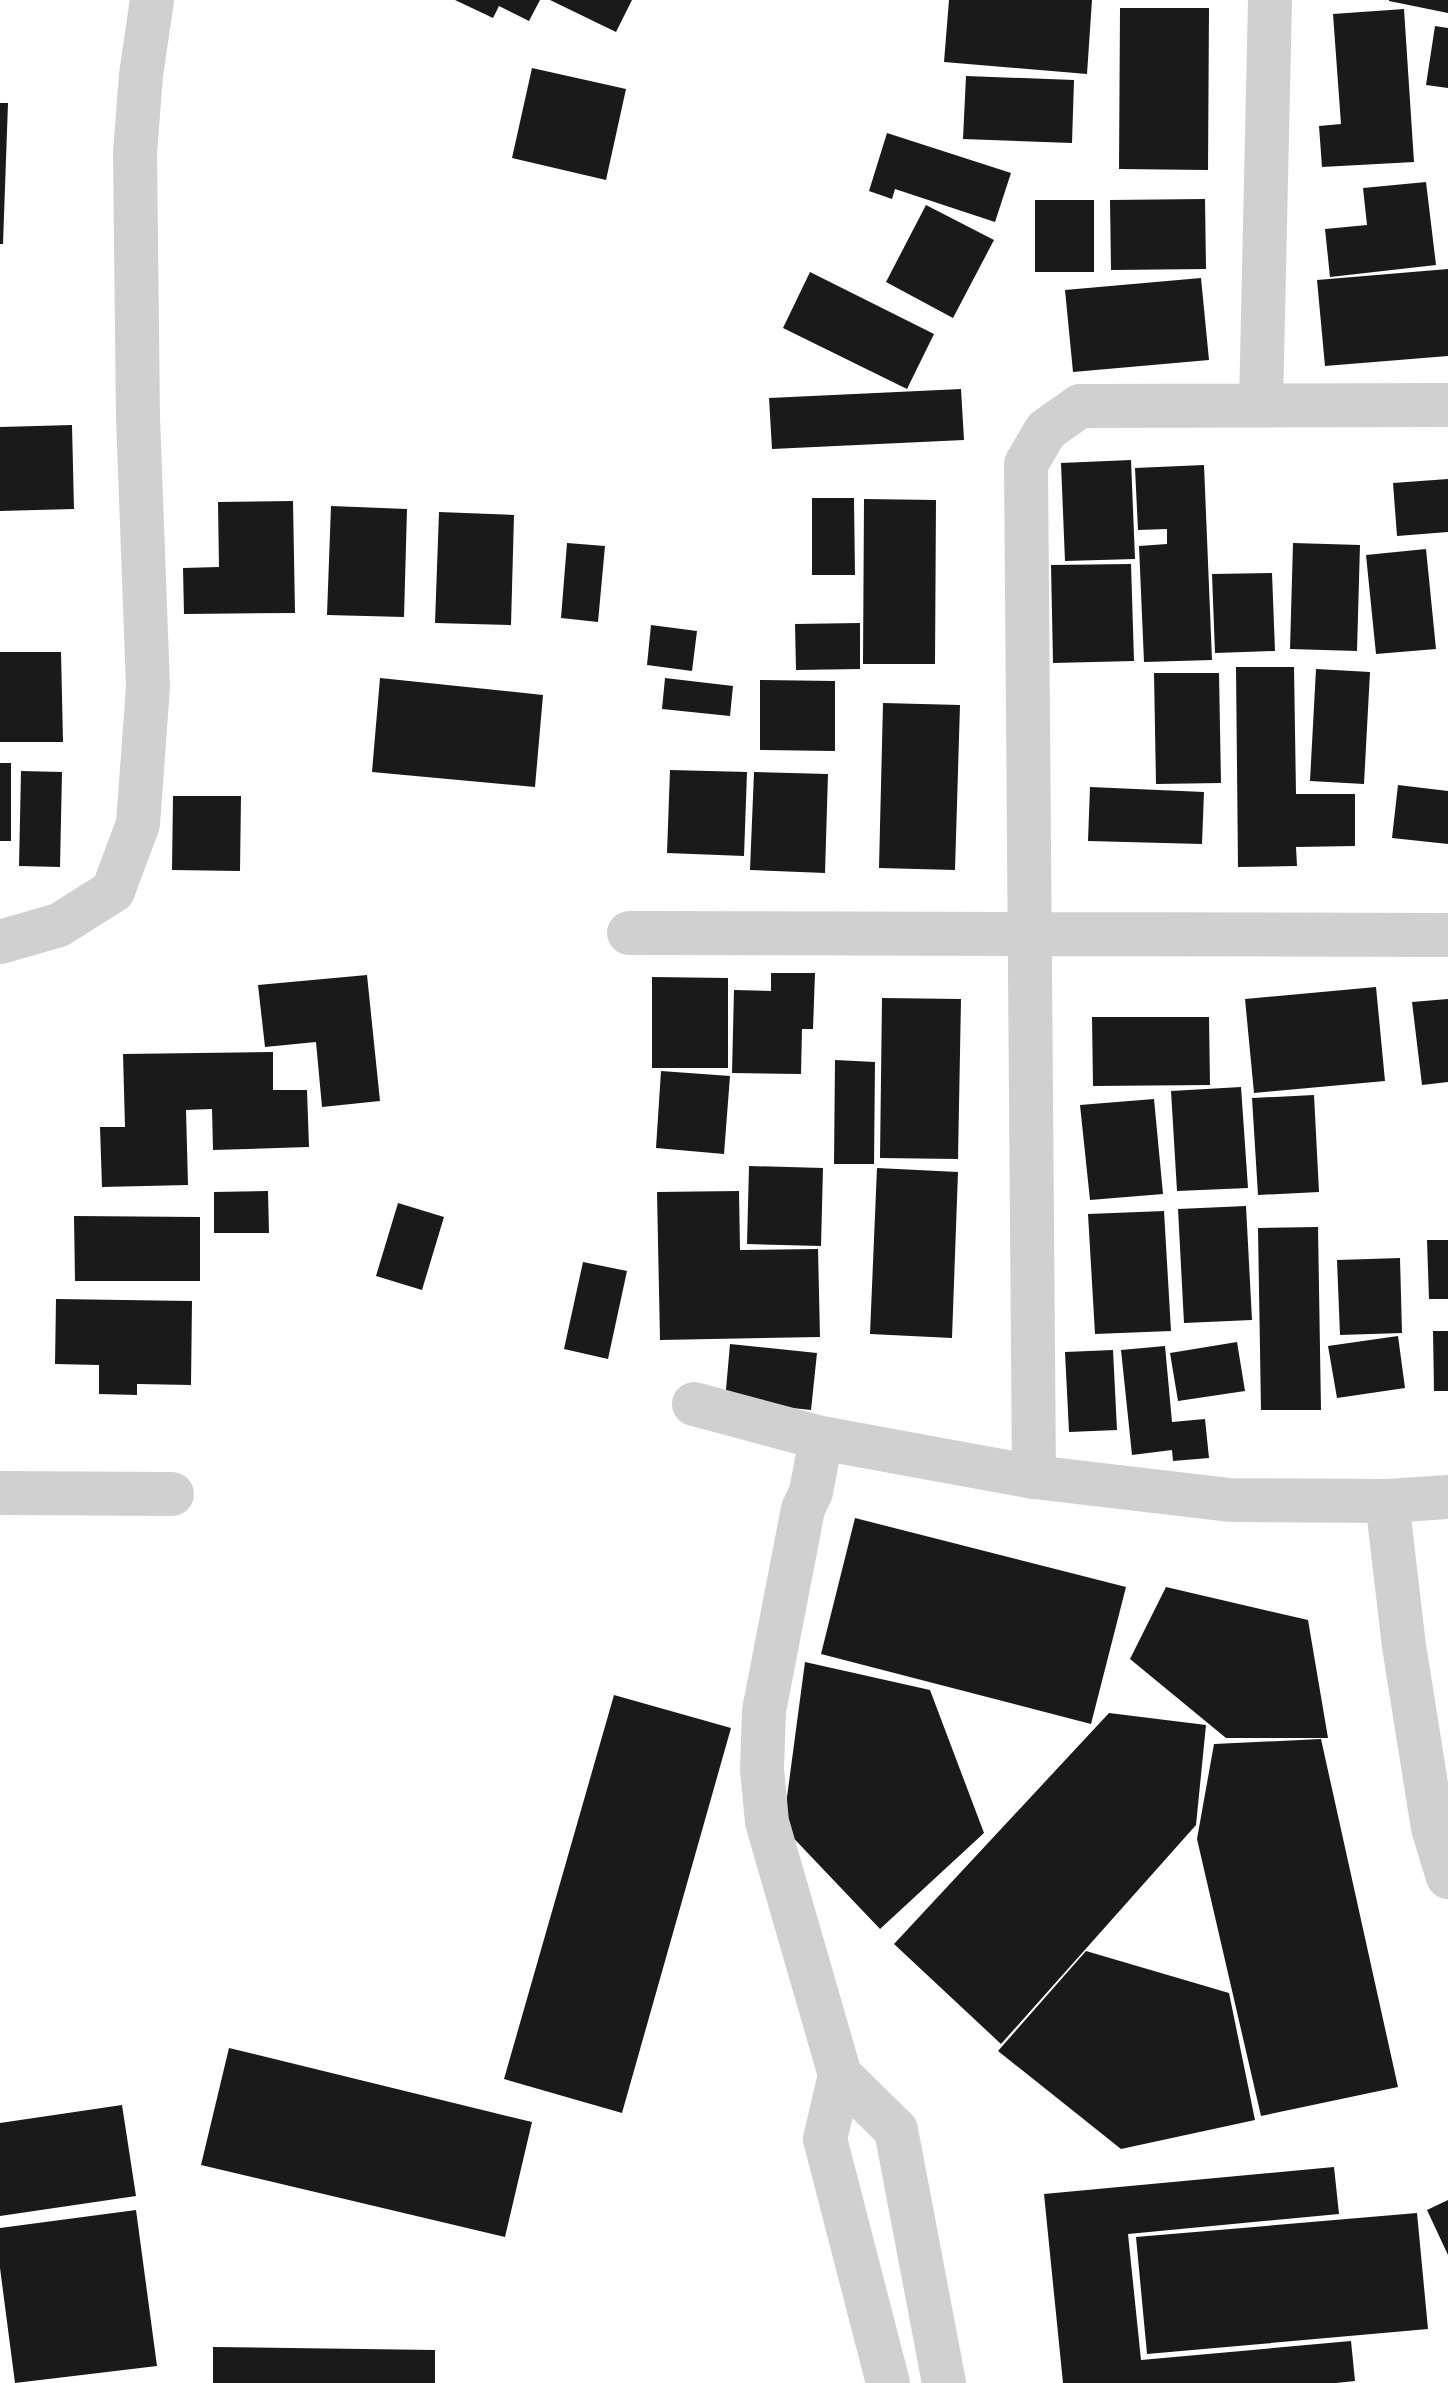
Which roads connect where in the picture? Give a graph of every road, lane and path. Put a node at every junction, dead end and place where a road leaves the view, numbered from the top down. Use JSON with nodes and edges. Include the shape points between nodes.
{"nodes":[{"id":1,"x":152,"y":0,"type":"edge"},
{"id":2,"x":1270,"y":0,"type":"edge"},
{"id":3,"x":1448,"y":405,"type":"edge"},
{"id":4,"x":1261,"y":406,"type":"junction"},
{"id":5,"x":629,"y":933,"type":"dead end"},
{"id":6,"x":1028,"y":935,"type":"junction"},
{"id":7,"x":1448,"y":935,"type":"edge"},
{"id":8,"x":0,"y":942,"type":"edge"},
{"id":9,"x":694,"y":1404,"type":"dead end"},
{"id":10,"x":821,"y":1438,"type":"junction"},
{"id":11,"x":1034,"y":1477,"type":"junction"},
{"id":12,"x":0,"y":1493,"type":"edge"},
{"id":13,"x":172,"y":1494,"type":"dead end"},
{"id":14,"x":1448,"y":1497,"type":"edge"},
{"id":15,"x":1387,"y":1501,"type":"junction"},
{"id":16,"x":1448,"y":1877,"type":"edge"},
{"id":17,"x":840,"y":2075,"type":"junction"},
{"id":18,"x":907,"y":2190,"type":"junction"},
{"id":19,"x":843,"y":2210,"type":"junction"},
{"id":20,"x":888,"y":2383,"type":"edge"},
{"id":21,"x":944,"y":2383,"type":"edge"}],
"edges":[{"from":1,"to":8,"type":"street","via":[[135,153],[148,687],[138,824],[113,891],[59,925]]},
{"from":2,"to":4,"type":"street"},
{"from":3,"to":4,"type":"street"},
{"from":4,"to":6,"type":"street","via":[[1080,406],[1046,430],[1026,464]]},
{"from":5,"to":6,"type":"street"},
{"from":6,"to":7,"type":"street"},
{"from":6,"to":11,"type":"street"},
{"from":9,"to":10,"type":"street"},
{"from":10,"to":11,"type":"street"},
{"from":10,"to":17,"type":"street","via":[[764,1711],[762,1769],[767,1822]]},
{"from":11,"to":15,"type":"street","via":[[1230,1500]]},
{"from":12,"to":13,"type":"street"},
{"from":14,"to":15,"type":"street"},
{"from":15,"to":16,"type":"street","via":[[1433,1828]]},
{"from":17,"to":18,"type":"street","via":[[896,2130]]},
{"from":17,"to":19,"type":"street","via":[[825,2139]]},
{"from":18,"to":19,"type":"street"},
{"from":18,"to":21,"type":"street"},
{"from":19,"to":20,"type":"street"}]}
